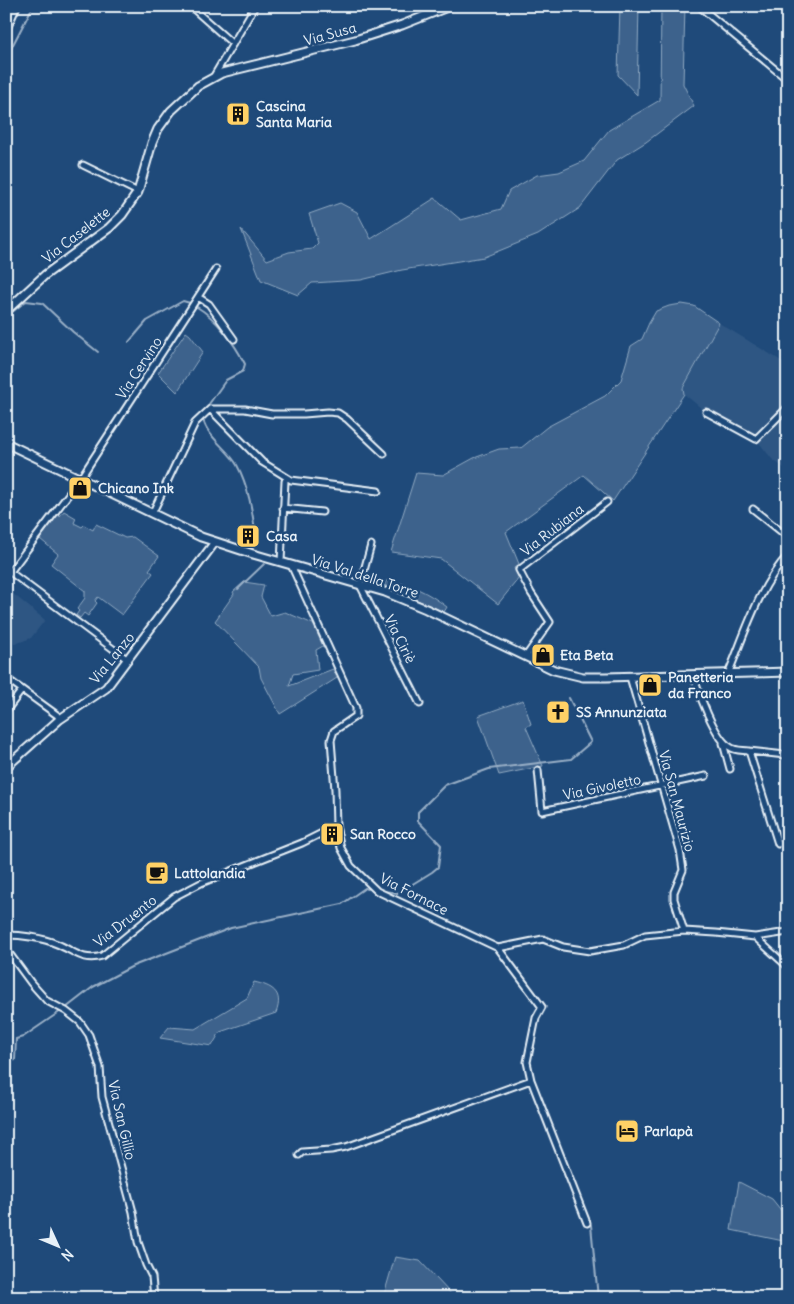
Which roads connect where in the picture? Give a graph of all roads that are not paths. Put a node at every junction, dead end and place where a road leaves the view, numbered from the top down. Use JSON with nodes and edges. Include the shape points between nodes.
{"nodes":[{"id":1,"x":17,"y":6,"type":"edge"},
{"id":2,"x":190,"y":6,"type":"edge"},
{"id":3,"x":255,"y":6,"type":"edge"},
{"id":4,"x":450,"y":6,"type":"edge"},
{"id":5,"x":701,"y":7,"type":"edge"},
{"id":6,"x":6,"y":31,"type":"edge"},
{"id":7,"x":233,"y":44,"type":"junction"},
{"id":8,"x":214,"y":76,"type":"junction"},
{"id":9,"x":788,"y":80,"type":"edge"},
{"id":10,"x":83,"y":165,"type":"dead end"},
{"id":11,"x":138,"y":192,"type":"junction"},
{"id":12,"x":216,"y":269,"type":"dead end"},
{"id":13,"x":198,"y":297,"type":"junction"},
{"id":14,"x":6,"y":311,"type":"edge"},
{"id":15,"x":234,"y":339,"type":"dead end"},
{"id":16,"x":788,"y":407,"type":"edge"},
{"id":17,"x":210,"y":409,"type":"junction"},
{"id":18,"x":706,"y":412,"type":"dead end"},
{"id":19,"x":6,"y":443,"type":"edge"},
{"id":20,"x":384,"y":454,"type":"dead end"},
{"id":21,"x":80,"y":479,"type":"junction"},
{"id":22,"x":285,"y":481,"type":"dead end"},
{"id":23,"x":378,"y":491,"type":"dead end"},
{"id":24,"x":607,"y":502,"type":"dead end"},
{"id":25,"x":283,"y":508,"type":"junction"},
{"id":26,"x":753,"y":509,"type":"dead end"},
{"id":27,"x":322,"y":512,"type":"dead end"},
{"id":28,"x":152,"y":514,"type":"junction"},
{"id":29,"x":788,"y":538,"type":"edge"},
{"id":30,"x":215,"y":542,"type":"junction"},
{"id":31,"x":371,"y":545,"type":"dead end"},
{"id":32,"x":788,"y":556,"type":"edge"},
{"id":33,"x":281,"y":562,"type":"junction"},
{"id":34,"x":291,"y":565,"type":"junction"},
{"id":35,"x":8,"y":571,"type":"edge"},
{"id":36,"x":360,"y":585,"type":"junction"},
{"id":37,"x":526,"y":656,"type":"junction"},
{"id":38,"x":128,"y":660,"type":"junction"},
{"id":39,"x":788,"y":672,"type":"edge"},
{"id":40,"x":728,"y":674,"type":"junction"},
{"id":41,"x":693,"y":675,"type":"junction"},
{"id":42,"x":630,"y":677,"type":"junction"},
{"id":43,"x":6,"y":678,"type":"edge"},
{"id":44,"x":22,"y":690,"type":"junction"},
{"id":45,"x":420,"y":704,"type":"dead end"},
{"id":46,"x":6,"y":711,"type":"edge"},
{"id":47,"x":60,"y":719,"type":"junction"},
{"id":48,"x":722,"y":741,"type":"junction"},
{"id":49,"x":749,"y":751,"type":"junction"},
{"id":50,"x":785,"y":755,"type":"dead end"},
{"id":51,"x":6,"y":767,"type":"edge"},
{"id":52,"x":730,"y":769,"type":"dead end"},
{"id":53,"x":538,"y":770,"type":"dead end"},
{"id":54,"x":706,"y":776,"type":"dead end"},
{"id":55,"x":662,"y":785,"type":"junction"},
{"id":56,"x":336,"y":826,"type":"junction"},
{"id":57,"x":778,"y":844,"type":"dead end"},
{"id":58,"x":684,"y":931,"type":"junction"},
{"id":59,"x":788,"y":932,"type":"edge"},
{"id":60,"x":6,"y":935,"type":"edge"},
{"id":61,"x":755,"y":937,"type":"junction"},
{"id":62,"x":498,"y":948,"type":"junction"},
{"id":63,"x":6,"y":949,"type":"edge"},
{"id":64,"x":788,"y":967,"type":"edge"},
{"id":65,"x":531,"y":1080,"type":"junction"},
{"id":66,"x":299,"y":1155,"type":"dead end"},
{"id":67,"x":587,"y":1223,"type":"dead end"},
{"id":68,"x":154,"y":1298,"type":"edge"}],
"edges":[{"from":1,"to":6,"type":"street"},
{"from":2,"to":7,"type":"street"},
{"from":3,"to":7,"type":"street"},
{"from":4,"to":8,"type":"street","name":"Via Susa","via":[[355,40]]},
{"from":5,"to":9,"type":"street"},
{"from":7,"to":8,"type":"street"},
{"from":8,"to":11,"type":"street","name":"Via Caselette","via":[[190,93],[163,121],[152,143]]},
{"from":10,"to":11,"type":"street"},
{"from":11,"to":14,"type":"street","name":"Via Caselette","via":[[115,223],[45,274]]},
{"from":12,"to":13,"type":"street","name":"Via Cervino"},
{"from":13,"to":15,"type":"street","via":[[209,304]]},
{"from":13,"to":21,"type":"street","name":"Via Cervino"},
{"from":16,"to":18,"type":"street","via":[[756,439]]},
{"from":17,"to":20,"type":"street","via":[[245,409],[272,414],[338,413]]},
{"from":17,"to":23,"type":"street","via":[[262,462],[291,480]]},
{"from":17,"to":28,"type":"street","via":[[194,423]]},
{"from":19,"to":21,"type":"street","name":"Via Val della Torre"},
{"from":21,"to":28,"type":"street","name":"Via Val della Torre"},
{"from":21,"to":35,"type":"street","name":"Via Cervino"},
{"from":22,"to":25,"type":"street"},
{"from":24,"to":37,"type":"street","name":"Via Rubiana","via":[[519,570],[550,622]]},
{"from":25,"to":27,"type":"street"},
{"from":25,"to":33,"type":"street"},
{"from":26,"to":29,"type":"street"},
{"from":28,"to":30,"type":"street","name":"Via Val della Torre"},
{"from":30,"to":33,"type":"street","name":"Via Val della Torre"},
{"from":30,"to":38,"type":"street","name":"Via Lanzo"},
{"from":31,"to":36,"type":"street"},
{"from":32,"to":40,"type":"street","via":[[776,568],[757,605]]},
{"from":33,"to":34,"type":"street","name":"Via Val della Torre"},
{"from":34,"to":36,"type":"street","name":"Via Val della Torre"},
{"from":34,"to":56,"type":"street","name":"Via Fornace","via":[[356,708],[356,716],[334,731],[331,740]]},
{"from":35,"to":38,"type":"street"},
{"from":36,"to":37,"type":"street","name":"Via Val della Torre","via":[[426,609]]},
{"from":36,"to":45,"type":"street","name":"Via Ciriè"},
{"from":37,"to":42,"type":"street","name":"Via Val della Torre","via":[[567,674]]},
{"from":38,"to":47,"type":"street","name":"Via Lanzo","via":[[103,691]]},
{"from":39,"to":40,"type":"street","name":"Via Val della Torre"},
{"from":40,"to":41,"type":"street","name":"Via Val della Torre"},
{"from":41,"to":42,"type":"street","name":"Via Val della Torre"},
{"from":41,"to":48,"type":"street","via":[[713,727]]},
{"from":42,"to":55,"type":"street","name":"Via San Maurizio"},
{"from":43,"to":44,"type":"street"},
{"from":44,"to":46,"type":"street"},
{"from":44,"to":47,"type":"street"},
{"from":47,"to":51,"type":"street","name":"Via Lanzo"},
{"from":48,"to":49,"type":"street","via":[[736,750]]},
{"from":48,"to":52,"type":"street"},
{"from":49,"to":50,"type":"street"},
{"from":49,"to":57,"type":"street"},
{"from":53,"to":55,"type":"street","name":"Via Givoletto","via":[[542,811]]},
{"from":54,"to":55,"type":"street","name":"Via Givoletto"},
{"from":55,"to":58,"type":"street","name":"Via San Maurizio","via":[[680,850],[683,870],[674,900]]},
{"from":56,"to":60,"type":"street","name":"Via Druento","via":[[174,897],[102,956],[86,958],[57,944]]},
{"from":56,"to":62,"type":"street","name":"Via Fornace","via":[[340,848],[351,866],[377,891]]},
{"from":58,"to":61,"type":"street"},
{"from":58,"to":62,"type":"street","via":[[645,935],[624,944],[590,951],[563,947],[543,939]]},
{"from":59,"to":61,"type":"street"},
{"from":61,"to":64,"type":"street"},
{"from":62,"to":65,"type":"street","name":"Via Fornace","via":[[542,1007],[536,1018],[527,1062]]},
{"from":63,"to":68,"type":"street","name":"Via San Gillio","via":[[48,1001],[80,1022],[89,1036],[100,1067],[102,1097],[138,1242],[152,1277]]},
{"from":65,"to":66,"type":"street","via":[[346,1147]]},
{"from":65,"to":67,"type":"street","name":"Via Fornace"}]}
